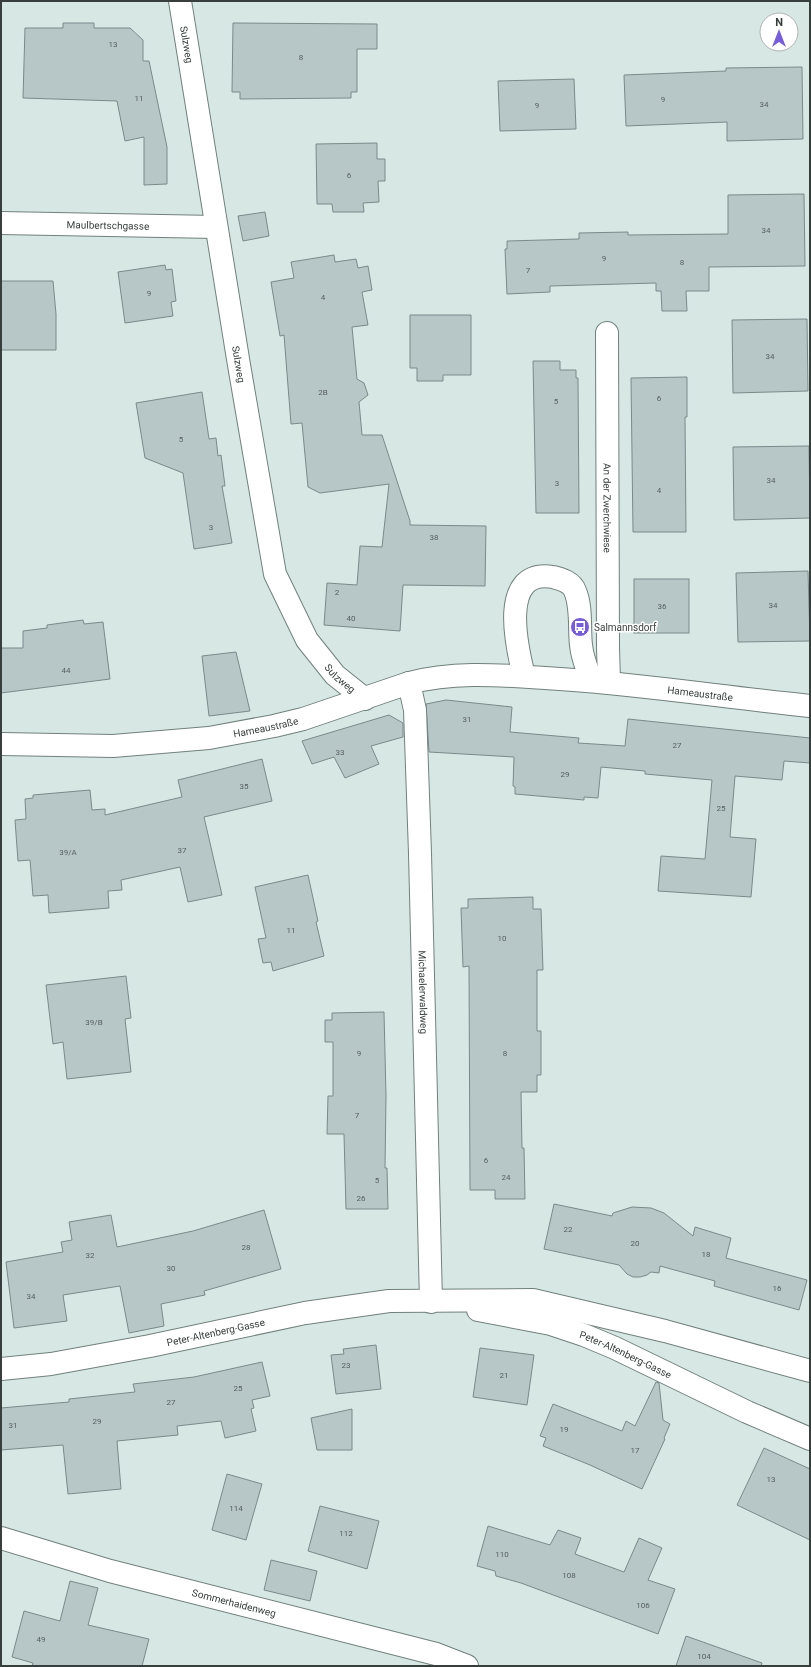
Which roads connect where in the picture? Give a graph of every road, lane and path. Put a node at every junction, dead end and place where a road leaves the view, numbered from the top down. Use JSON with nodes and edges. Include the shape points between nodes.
{"nodes":[{"id":1,"x":180,"y":1,"type":"edge"},
{"id":2,"x":1,"y":223,"type":"edge"},
{"id":3,"x":216,"y":226,"type":"junction"},
{"id":4,"x":606,"y":333,"type":"dead end"},
{"id":5,"x":524,"y":676,"type":"junction"},
{"id":6,"x":600,"y":681,"type":"junction"},
{"id":7,"x":409,"y":683,"type":"junction"},
{"id":8,"x":365,"y":699,"type":"junction"},
{"id":9,"x":810,"y":706,"type":"edge"},
{"id":10,"x":1,"y":744,"type":"edge"},
{"id":11,"x":432,"y":1302,"type":"junction"},
{"id":12,"x":1,"y":1369,"type":"edge"},
{"id":13,"x":810,"y":1371,"type":"edge"},
{"id":14,"x":810,"y":1439,"type":"edge"},
{"id":15,"x":1,"y":1538,"type":"edge"},
{"id":16,"x":467,"y":1666,"type":"edge"}],
"edges":[{"from":1,"to":3,"type":"street","name":"Sulzweg"},
{"from":2,"to":3,"type":"street","name":"Maulbertschgasse"},
{"from":3,"to":8,"type":"street","name":"Sulzweg","via":[[275,574],[307,640],[335,674]]},
{"from":4,"to":6,"type":"street","name":"An der Zwerchwiese","via":[[608,647]]},
{"from":5,"to":6,"type":"street","name":"Hameaustraße"},
{"from":5,"to":6,"type":"street","via":[[517,648],[515,611],[520,592],[526,583],[536,578],[550,577],[565,580],[575,590],[585,665]]},
{"from":5,"to":7,"type":"street","name":"Hameaustraße","via":[[455,675]]},
{"from":6,"to":9,"type":"street","name":"Hameaustraße"},
{"from":7,"to":8,"type":"street","name":"Hameaustraße"},
{"from":7,"to":11,"type":"street","name":"Michaelerwaldweg","via":[[415,710]]},
{"from":8,"to":10,"type":"street","name":"Hameaustraße","via":[[274,726],[194,739],[113,746]]},
{"from":11,"to":12,"type":"street","name":"Peter-Altenberg-Gasse","via":[[389,1301],[305,1313],[150,1346],[51,1364]]},
{"from":11,"to":13,"type":"street","name":"Peter-Altenberg-Gasse","via":[[533,1300],[665,1331]]},
{"from":11,"to":14,"type":"street","name":"Peter-Altenberg-Gasse","via":[[551,1324],[584,1335]]},
{"from":15,"to":16,"type":"street","name":"Sommerhaidenweg","via":[[110,1572],[436,1654]]}]}
